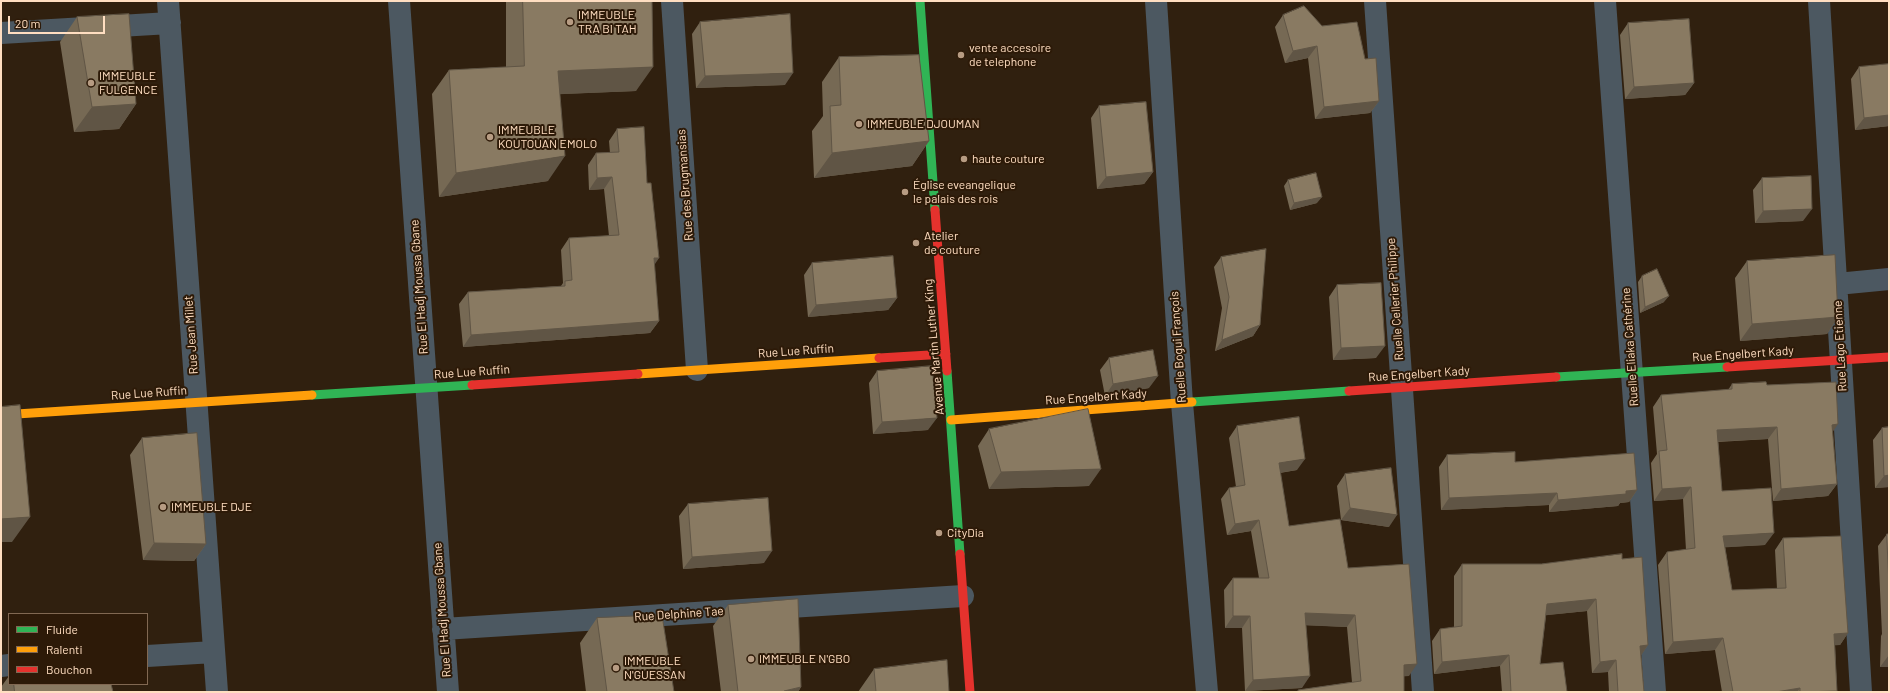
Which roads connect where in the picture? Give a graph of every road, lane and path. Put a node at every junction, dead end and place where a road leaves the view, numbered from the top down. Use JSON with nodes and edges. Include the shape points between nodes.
{"nodes":[{"id":1,"x":168,"y":1,"type":"edge"},
{"id":2,"x":399,"y":1,"type":"edge"},
{"id":3,"x":672,"y":1,"type":"edge"},
{"id":4,"x":920,"y":1,"type":"edge"},
{"id":5,"x":1156,"y":1,"type":"edge"},
{"id":6,"x":1375,"y":1,"type":"edge"},
{"id":7,"x":1605,"y":1,"type":"edge"},
{"id":8,"x":1819,"y":1,"type":"edge"},
{"id":9,"x":170,"y":23,"type":"junction"},
{"id":10,"x":1,"y":32,"type":"edge"},
{"id":11,"x":1889,"y":279,"type":"edge"},
{"id":12,"x":1837,"y":284,"type":"junction"},
{"id":13,"x":946,"y":354,"type":"junction"},
{"id":14,"x":1889,"y":357,"type":"edge"},
{"id":15,"x":1841,"y":360,"type":"junction"},
{"id":16,"x":698,"y":370,"type":"junction"},
{"id":17,"x":1632,"y":373,"type":"junction"},
{"id":18,"x":426,"y":387,"type":"junction"},
{"id":19,"x":1401,"y":387,"type":"junction"},
{"id":20,"x":196,"y":402,"type":"junction"},
{"id":21,"x":1182,"y":403,"type":"junction"},
{"id":22,"x":1,"y":415,"type":"edge"},
{"id":23,"x":951,"y":420,"type":"junction"},
{"id":24,"x":963,"y":596,"type":"junction"},
{"id":25,"x":443,"y":629,"type":"junction"},
{"id":26,"x":214,"y":652,"type":"junction"},
{"id":27,"x":148,"y":656,"type":"edge"},
{"id":28,"x":217,"y":692,"type":"edge"},
{"id":29,"x":448,"y":692,"type":"edge"},
{"id":30,"x":970,"y":692,"type":"edge"},
{"id":31,"x":1207,"y":692,"type":"edge"},
{"id":32,"x":1423,"y":692,"type":"edge"},
{"id":33,"x":1655,"y":692,"type":"edge"},
{"id":34,"x":1862,"y":692,"type":"edge"}],
"edges":[{"from":1,"to":9,"type":"street","name":"Rue Jean Millet"},
{"from":2,"to":18,"type":"street","name":"Rue El Hadj Moussa Gbane"},
{"from":3,"to":16,"type":"street","name":"Rue des Brugmansias"},
{"from":4,"to":13,"type":"street","name":"Avenue Martin Luther King"},
{"from":5,"to":21,"type":"street","name":"Ruelle Bogui François"},
{"from":6,"to":19,"type":"street","name":"Ruelle Cellerier Philippe"},
{"from":7,"to":17,"type":"street","name":"Ruelle Eliaka Cathérine"},
{"from":8,"to":12,"type":"street","name":"Rue Lago Etienne"},
{"from":9,"to":10,"type":"street"},
{"from":9,"to":20,"type":"street","name":"Rue Jean Millet"},
{"from":11,"to":12,"type":"street"},
{"from":12,"to":15,"type":"street","name":"Rue Lago Etienne"},
{"from":13,"to":16,"type":"street","name":"Rue Lue Ruffin"},
{"from":13,"to":23,"type":"street","name":"Avenue Martin Luther King"},
{"from":14,"to":15,"type":"street","name":"Rue Engelbert Kady"},
{"from":15,"to":17,"type":"street","name":"Rue Engelbert Kady"},
{"from":15,"to":34,"type":"street","name":"Rue Lago Etienne"},
{"from":16,"to":18,"type":"street","name":"Rue Lue Ruffin"},
{"from":17,"to":19,"type":"street","name":"Rue Engelbert Kady"},
{"from":17,"to":33,"type":"street","name":"Ruelle Eliaka Cathérine"},
{"from":18,"to":20,"type":"street","name":"Rue Lue Ruffin"},
{"from":18,"to":25,"type":"street","name":"Rue El Hadj Moussa Gbane"},
{"from":19,"to":21,"type":"street","name":"Rue Engelbert Kady"},
{"from":19,"to":32,"type":"street","name":"Ruelle Cellerier Philippe"},
{"from":20,"to":22,"type":"street","name":"Rue Lue Ruffin"},
{"from":20,"to":26,"type":"street","name":"Rue Jean Millet"},
{"from":21,"to":23,"type":"street","name":"Rue Engelbert Kady"},
{"from":21,"to":31,"type":"street","name":"Ruelle Bogui François"},
{"from":23,"to":24,"type":"street","name":"Avenue Martin Luther King"},
{"from":24,"to":25,"type":"street","name":"Rue Delphine Tae"},
{"from":24,"to":30,"type":"street","name":"Avenue Martin Luther King"},
{"from":25,"to":29,"type":"street","name":"Rue El Hadj Moussa Gbane"},
{"from":26,"to":27,"type":"street"},
{"from":26,"to":28,"type":"street","name":"Rue Jean Millet"}]}
